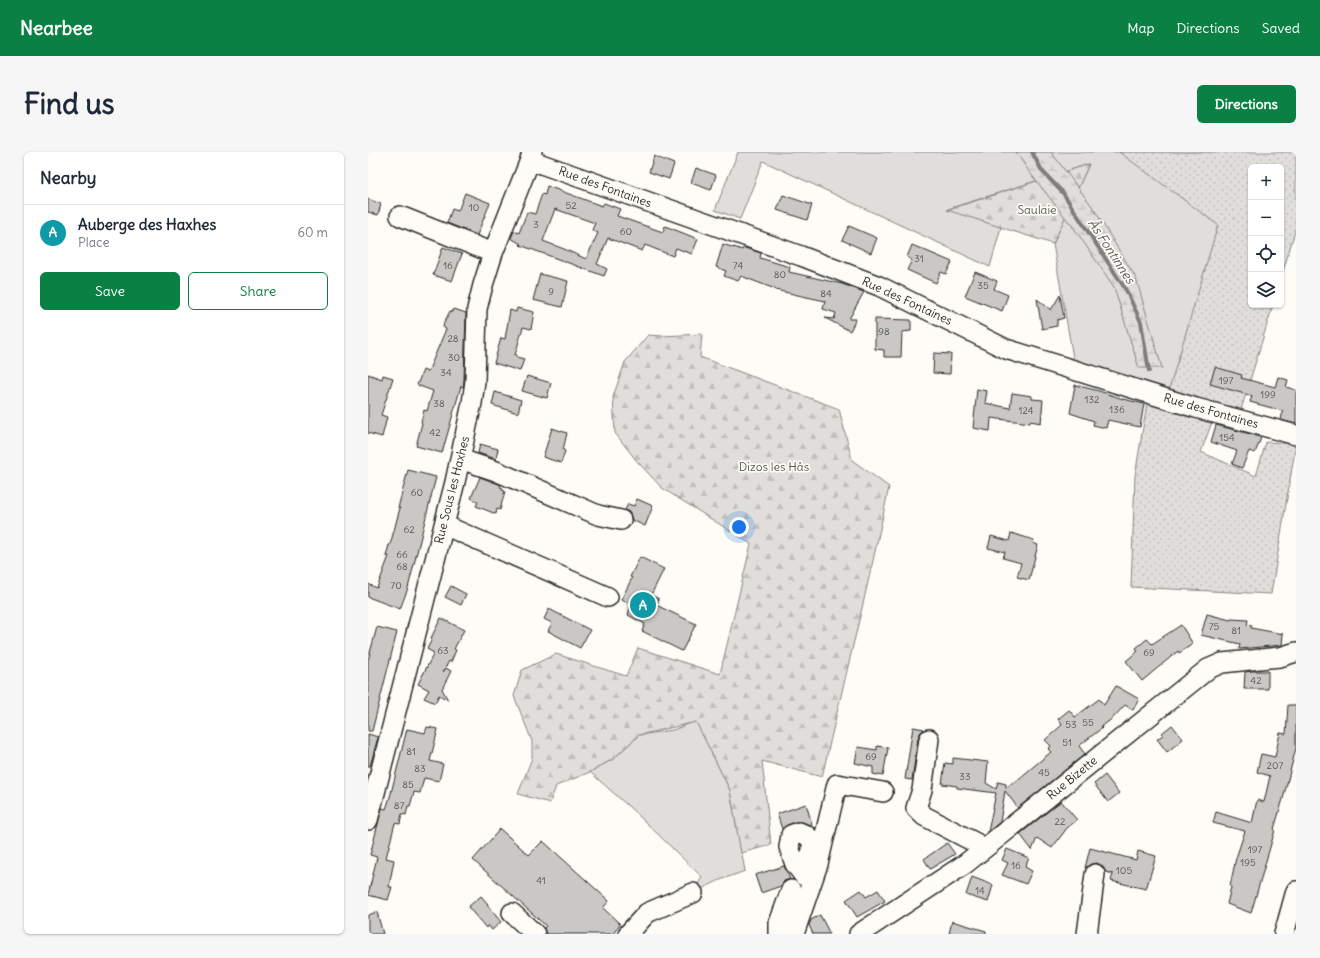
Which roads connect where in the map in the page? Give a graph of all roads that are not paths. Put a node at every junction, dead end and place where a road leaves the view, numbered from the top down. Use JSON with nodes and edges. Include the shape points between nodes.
{"nodes":[{"id":1,"x":531,"y":156,"type":"edge"},
{"id":2,"x":400,"y":216,"type":"dead end"},
{"id":3,"x":493,"y":253,"type":"junction"},
{"id":4,"x":1296,"y":435,"type":"edge"},
{"id":5,"x":460,"y":459,"type":"junction"},
{"id":6,"x":621,"y":520,"type":"dead end"},
{"id":7,"x":444,"y":525,"type":"junction"},
{"id":8,"x":608,"y":597,"type":"dead end"},
{"id":9,"x":1296,"y":652,"type":"edge"},
{"id":10,"x":929,"y":739,"type":"dead end"},
{"id":11,"x":883,"y":792,"type":"dead end"},
{"id":12,"x":368,"y":820,"type":"edge"},
{"id":13,"x":983,"y":849,"type":"junction"},
{"id":14,"x":1095,"y":874,"type":"dead end"},
{"id":15,"x":804,"y":876,"type":"dead end"},
{"id":16,"x":790,"y":890,"type":"dead end"},
{"id":17,"x":1296,"y":891,"type":"edge"},
{"id":18,"x":692,"y":893,"type":"dead end"},
{"id":19,"x":512,"y":913,"type":"dead end"},
{"id":20,"x":535,"y":934,"type":"edge"},
{"id":21,"x":628,"y":934,"type":"edge"},
{"id":22,"x":779,"y":934,"type":"edge"},
{"id":23,"x":787,"y":934,"type":"edge"},
{"id":24,"x":794,"y":934,"type":"edge"},
{"id":25,"x":859,"y":934,"type":"edge"},
{"id":26,"x":1087,"y":934,"type":"edge"},
{"id":27,"x":1284,"y":934,"type":"edge"}],
"edges":[{"from":1,"to":3,"type":"street","name":"Rue Sous les Haxhes"},
{"from":1,"to":4,"type":"street","name":"Rue des Fontaines","via":[[879,286],[1006,349],[1196,408]]},
{"from":2,"to":3,"type":"street"},
{"from":3,"to":5,"type":"street","name":"Rue Sous les Haxhes","via":[[477,309],[475,381]]},
{"from":5,"to":6,"type":"street","via":[[496,471],[598,515]]},
{"from":5,"to":7,"type":"street","name":"Rue Sous les Haxhes"},
{"from":7,"to":8,"type":"street"},
{"from":7,"to":12,"type":"street","name":"Rue Sous les Haxhes"},
{"from":9,"to":13,"type":"street","name":"Rue Bizette","via":[[1280,657],[1222,663],[1208,669]]},
{"from":10,"to":13,"type":"street","via":[[922,790],[916,808],[924,816]]},
{"from":11,"to":24,"type":"street","via":[[836,784],[818,864]]},
{"from":13,"to":25,"type":"street","name":"Rue Bizette"},
{"from":14,"to":26,"type":"street"},
{"from":15,"to":23,"type":"street","via":[[785,929]]},
{"from":16,"to":22,"type":"street","via":[[778,923]]},
{"from":17,"to":27,"type":"street"},
{"from":18,"to":21,"type":"street","via":[[647,913]]},
{"from":19,"to":20,"type":"street"}]}
